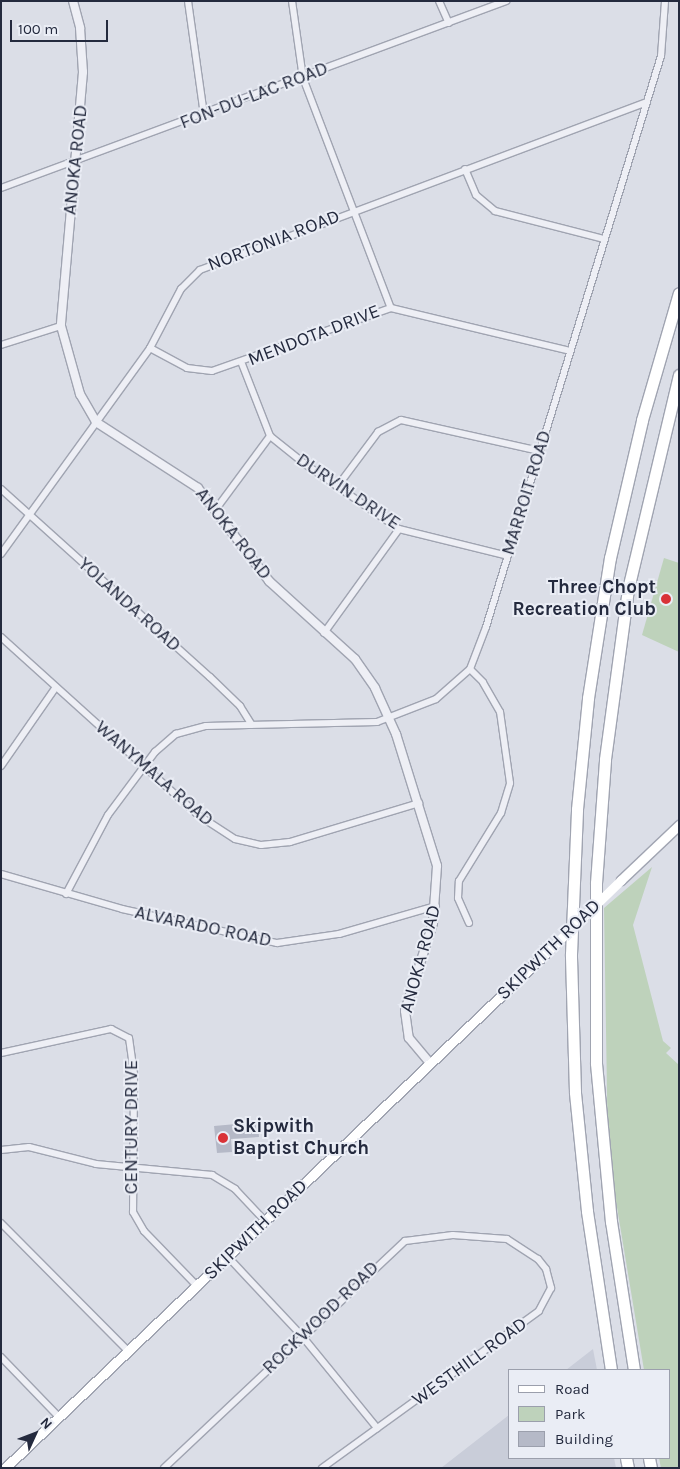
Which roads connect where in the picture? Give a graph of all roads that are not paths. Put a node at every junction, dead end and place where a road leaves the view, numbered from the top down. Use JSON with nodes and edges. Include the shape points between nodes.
{"nodes":[{"id":1,"x":73,"y":1,"type":"edge"},
{"id":2,"x":188,"y":1,"type":"edge"},
{"id":3,"x":292,"y":1,"type":"edge"},
{"id":4,"x":439,"y":1,"type":"edge"},
{"id":5,"x":506,"y":1,"type":"edge"},
{"id":6,"x":665,"y":1,"type":"edge"},
{"id":7,"x":449,"y":23,"type":"junction"},
{"id":8,"x":303,"y":78,"type":"junction"},
{"id":9,"x":646,"y":102,"type":"junction"},
{"id":10,"x":204,"y":115,"type":"junction"},
{"id":11,"x":75,"y":162,"type":"junction"},
{"id":12,"x":464,"y":169,"type":"junction"},
{"id":13,"x":1,"y":188,"type":"edge"},
{"id":14,"x":354,"y":210,"type":"junction"},
{"id":15,"x":604,"y":240,"type":"junction"},
{"id":16,"x":679,"y":293,"type":"edge"},
{"id":17,"x":391,"y":308,"type":"junction"},
{"id":18,"x":60,"y":326,"type":"junction"},
{"id":19,"x":1,"y":346,"type":"edge"},
{"id":20,"x":150,"y":348,"type":"junction"},
{"id":21,"x":570,"y":351,"type":"junction"},
{"id":22,"x":242,"y":364,"type":"junction"},
{"id":23,"x":679,"y":374,"type":"edge"},
{"id":24,"x":96,"y":422,"type":"junction"},
{"id":25,"x":270,"y":436,"type":"junction"},
{"id":26,"x":540,"y":451,"type":"junction"},
{"id":27,"x":337,"y":487,"type":"junction"},
{"id":28,"x":1,"y":489,"type":"edge"},
{"id":29,"x":216,"y":509,"type":"junction"},
{"id":30,"x":30,"y":515,"type":"junction"},
{"id":31,"x":399,"y":529,"type":"junction"},
{"id":32,"x":1,"y":554,"type":"edge"},
{"id":33,"x":508,"y":556,"type":"junction"},
{"id":34,"x":324,"y":633,"type":"junction"},
{"id":35,"x":1,"y":637,"type":"edge"},
{"id":36,"x":470,"y":669,"type":"junction"},
{"id":37,"x":56,"y":687,"type":"junction"},
{"id":38,"x":389,"y":717,"type":"junction"},
{"id":39,"x":252,"y":724,"type":"junction"},
{"id":40,"x":1,"y":766,"type":"edge"},
{"id":41,"x":144,"y":766,"type":"junction"},
{"id":42,"x":419,"y":803,"type":"junction"},
{"id":43,"x":679,"y":825,"type":"edge"},
{"id":44,"x":1,"y":874,"type":"edge"},
{"id":45,"x":66,"y":894,"type":"junction"},
{"id":46,"x":436,"y":906,"type":"junction"},
{"id":47,"x":469,"y":923,"type":"dead end"},
{"id":48,"x":1,"y":1053,"type":"edge"},
{"id":49,"x":430,"y":1063,"type":"junction"},
{"id":50,"x":1,"y":1150,"type":"edge"},
{"id":51,"x":131,"y":1167,"type":"junction"},
{"id":52,"x":1,"y":1222,"type":"edge"},
{"id":53,"x":266,"y":1222,"type":"junction"},
{"id":54,"x":507,"y":1239,"type":"joint"},
{"id":55,"x":228,"y":1257,"type":"junction"},
{"id":56,"x":198,"y":1287,"type":"junction"},
{"id":57,"x":302,"y":1336,"type":"junction"},
{"id":58,"x":129,"y":1352,"type":"junction"},
{"id":59,"x":1,"y":1358,"type":"edge"},
{"id":60,"x":611,"y":1369,"type":"edge"},
{"id":61,"x":634,"y":1369,"type":"edge"},
{"id":62,"x":60,"y":1418,"type":"junction"},
{"id":63,"x":377,"y":1428,"type":"junction"},
{"id":64,"x":5,"y":1468,"type":"edge"},
{"id":65,"x":164,"y":1468,"type":"edge"},
{"id":66,"x":322,"y":1468,"type":"edge"}],
"edges":[{"from":1,"to":11,"type":"street","name":"ANOKA ROAD","via":[[80,28],[83,72]]},
{"from":2,"to":10,"type":"street"},
{"from":3,"to":8,"type":"street"},
{"from":4,"to":7,"type":"street"},
{"from":5,"to":7,"type":"street","name":"FON-DU-LAC ROAD"},
{"from":6,"to":9,"type":"street","name":"MARROIT ROAD","via":[[661,56]]},
{"from":7,"to":8,"type":"street","name":"FON-DU-LAC ROAD"},
{"from":8,"to":10,"type":"street","name":"FON-DU-LAC ROAD"},
{"from":8,"to":14,"type":"street"},
{"from":9,"to":12,"type":"street","name":"NORTONIA ROAD"},
{"from":9,"to":15,"type":"street","name":"MARROIT ROAD"},
{"from":10,"to":11,"type":"street","name":"FON-DU-LAC ROAD"},
{"from":11,"to":13,"type":"street","name":"FON-DU-LAC ROAD"},
{"from":11,"to":18,"type":"street","name":"ANOKA ROAD"},
{"from":12,"to":14,"type":"street","name":"NORTONIA ROAD"},
{"from":12,"to":15,"type":"street","via":[[476,195],[495,211]]},
{"from":14,"to":17,"type":"street"},
{"from":14,"to":20,"type":"street","name":"NORTONIA ROAD","via":[[200,270],[181,290]]},
{"from":15,"to":21,"type":"street","name":"MARROIT ROAD"},
{"from":16,"to":60,"type":"highway","via":[[635,445],[610,558],[588,698],[577,809],[571,954],[575,1092],[587,1212]]},
{"from":17,"to":21,"type":"street","name":"MENDOTA DRIVE"},
{"from":17,"to":22,"type":"street","name":"MENDOTA DRIVE"},
{"from":18,"to":19,"type":"street"},
{"from":18,"to":24,"type":"street","name":"ANOKA ROAD","via":[[80,394]]},
{"from":20,"to":22,"type":"street","name":"MENDOTA DRIVE","via":[[197,371]]},
{"from":20,"to":24,"type":"street","name":"NORTONIA ROAD"},
{"from":21,"to":26,"type":"street","name":"MARROIT ROAD"},
{"from":22,"to":25,"type":"street"},
{"from":23,"to":61,"type":"highway","via":[[628,589],[606,749],[596,883],[596,1063],[611,1222]]},
{"from":24,"to":29,"type":"street","name":"ANOKA ROAD","via":[[178,473]]},
{"from":24,"to":30,"type":"street","name":"NORTONIA ROAD"},
{"from":25,"to":27,"type":"street","name":"DURVIN DRIVE"},
{"from":25,"to":29,"type":"street"},
{"from":26,"to":27,"type":"street","via":[[401,420],[378,432]]},
{"from":26,"to":33,"type":"street","name":"MARROIT ROAD"},
{"from":27,"to":31,"type":"street","name":"DURVIN DRIVE"},
{"from":28,"to":30,"type":"street","name":"YOLANDA ROAD"},
{"from":29,"to":34,"type":"street","name":"ANOKA ROAD","via":[[269,581]]},
{"from":30,"to":32,"type":"street","name":"NORTONIA ROAD"},
{"from":30,"to":39,"type":"street","name":"YOLANDA ROAD","via":[[210,677],[240,706]]},
{"from":31,"to":33,"type":"street","name":"DURVIN DRIVE"},
{"from":31,"to":34,"type":"street"},
{"from":33,"to":36,"type":"street","name":"MARROIT ROAD"},
{"from":34,"to":38,"type":"street","name":"ANOKA ROAD","via":[[361,666]]},
{"from":35,"to":37,"type":"street","name":"WANYMALA ROAD"},
{"from":36,"to":38,"type":"street","name":"MARROIT ROAD","via":[[436,699]]},
{"from":36,"to":47,"type":"street","via":[[484,682],[500,712],[510,783],[501,813],[459,881],[458,898]]},
{"from":37,"to":40,"type":"street"},
{"from":37,"to":41,"type":"street","name":"WANYMALA ROAD"},
{"from":38,"to":39,"type":"street","name":"MARROIT ROAD","via":[[377,722]]},
{"from":38,"to":42,"type":"street","name":"ANOKA ROAD"},
{"from":39,"to":41,"type":"street","name":"MARROIT ROAD","via":[[179,732]]},
{"from":41,"to":42,"type":"street","name":"WANYMALA ROAD","via":[[212,826],[248,843],[297,841]]},
{"from":41,"to":45,"type":"street","name":"MARROIT ROAD","via":[[108,816]]},
{"from":42,"to":46,"type":"street","name":"ANOKA ROAD","via":[[437,866]]},
{"from":43,"to":49,"type":"main road","name":"SKIPWITH ROAD","bridge":true},
{"from":44,"to":45,"type":"street","name":"ALVARADO ROAD"},
{"from":45,"to":46,"type":"street","name":"ALVARADO ROAD","via":[[220,933],[277,943],[339,934]]},
{"from":46,"to":49,"type":"street","name":"ANOKA ROAD","via":[[405,1021],[415,1048]]},
{"from":48,"to":51,"type":"street","name":"CENTURY DRIVE","via":[[95,1032],[111,1030],[125,1034],[131,1043],[134,1075]]},
{"from":49,"to":53,"type":"main road","name":"SKIPWITH ROAD"},
{"from":50,"to":51,"type":"street","via":[[30,1147],[96,1164]]},
{"from":51,"to":53,"type":"street","via":[[212,1175],[235,1189]]},
{"from":51,"to":56,"type":"street","name":"CENTURY DRIVE","via":[[131,1205],[138,1224]]},
{"from":52,"to":58,"type":"street"},
{"from":53,"to":55,"type":"main road","name":"SKIPWITH ROAD"},
{"from":54,"to":57,"type":"street","name":"ROCKWOOD ROAD","via":[[452,1235],[406,1240]]},
{"from":54,"to":63,"type":"street","name":"WESTHILL ROAD","via":[[526,1249],[546,1269],[552,1288],[548,1301],[526,1323]]},
{"from":55,"to":56,"type":"main road","name":"SKIPWITH ROAD"},
{"from":55,"to":57,"type":"street"},
{"from":56,"to":58,"type":"main road","name":"SKIPWITH ROAD"},
{"from":57,"to":63,"type":"street"},
{"from":57,"to":65,"type":"street","name":"ROCKWOOD ROAD"},
{"from":58,"to":62,"type":"main road","name":"SKIPWITH ROAD"},
{"from":59,"to":62,"type":"street"},
{"from":62,"to":64,"type":"main road","name":"SKIPWITH ROAD"},
{"from":63,"to":66,"type":"street","name":"WESTHILL ROAD"}]}
